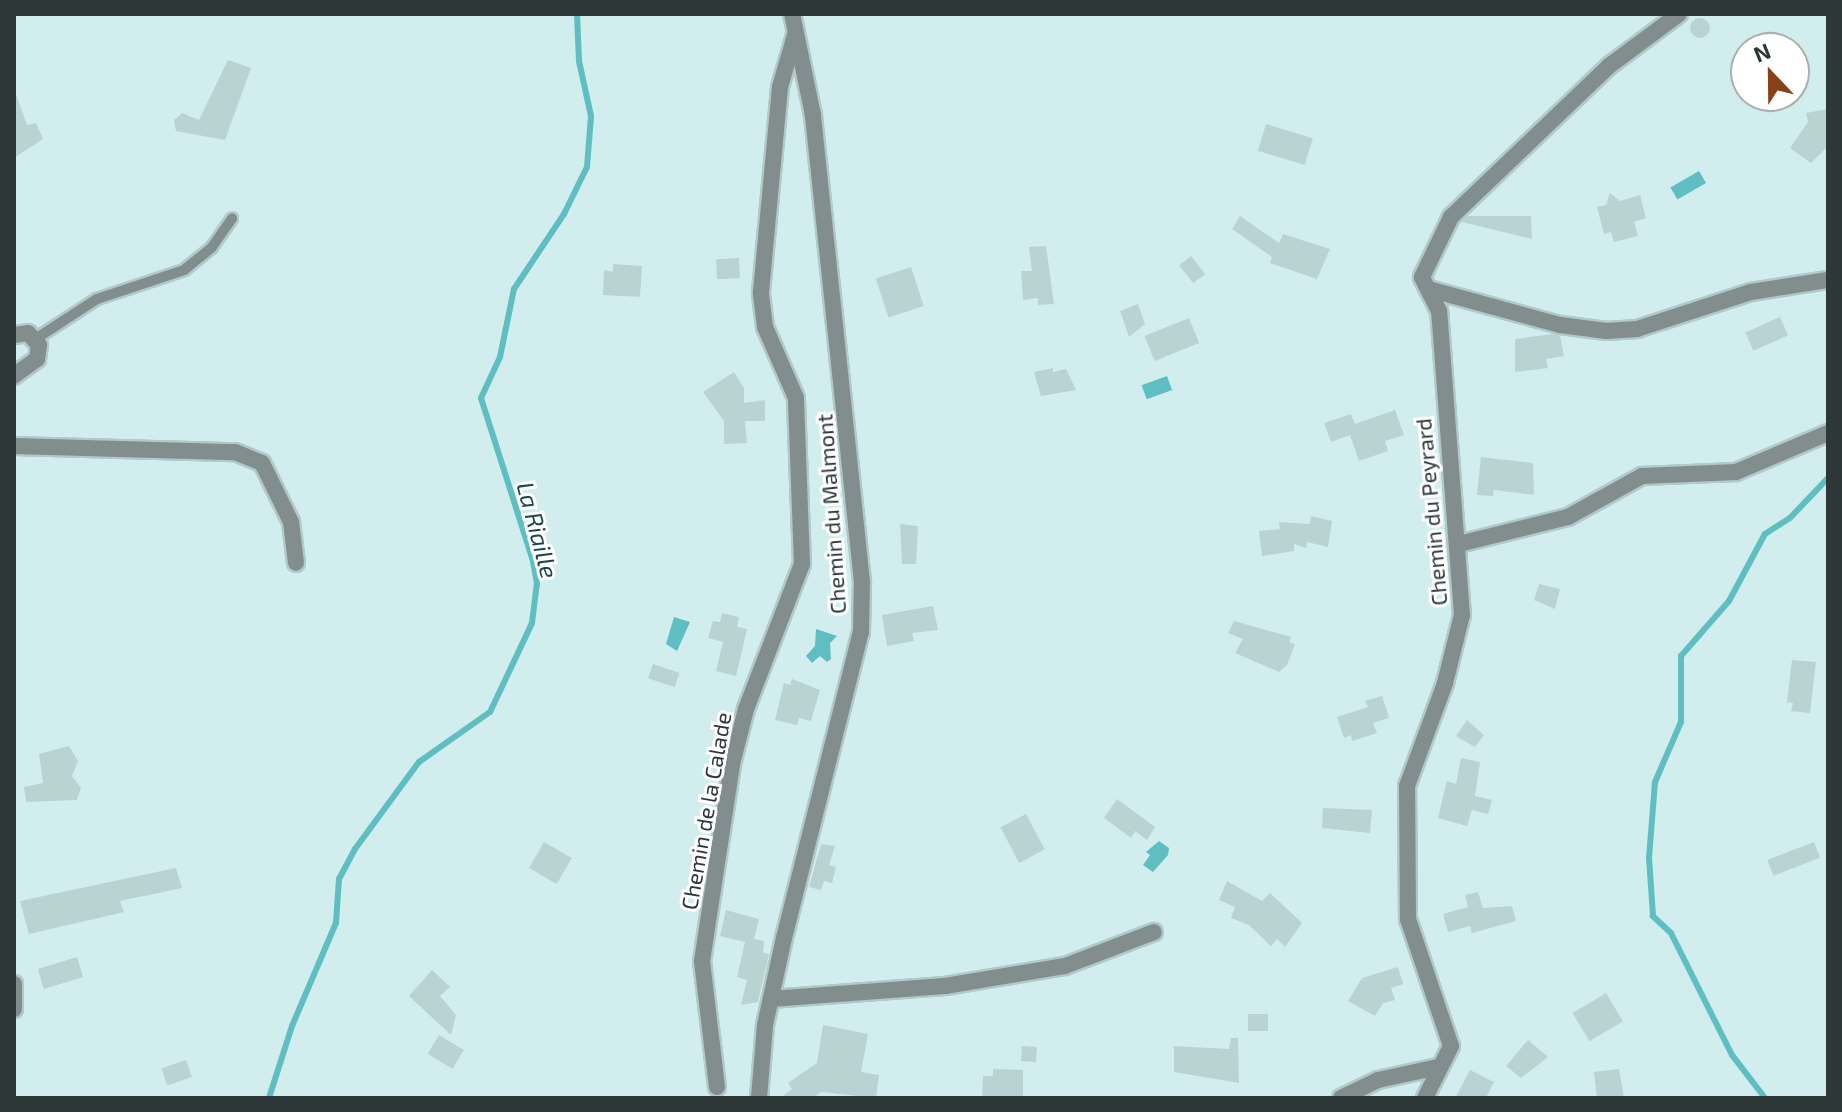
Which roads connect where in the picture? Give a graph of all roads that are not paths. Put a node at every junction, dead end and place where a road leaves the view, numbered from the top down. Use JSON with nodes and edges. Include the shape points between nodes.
{"nodes":[{"id":1,"x":792,"y":14,"type":"edge"},
{"id":2,"x":1679,"y":14,"type":"edge"},
{"id":3,"x":796,"y":33,"type":"junction"},
{"id":4,"x":232,"y":218,"type":"dead end"},
{"id":5,"x":1828,"y":280,"type":"edge"},
{"id":6,"x":1432,"y":290,"type":"junction"},
{"id":7,"x":14,"y":335,"type":"edge"},
{"id":8,"x":34,"y":340,"type":"junction"},
{"id":9,"x":14,"y":376,"type":"edge"},
{"id":10,"x":1828,"y":433,"type":"edge"},
{"id":11,"x":14,"y":446,"type":"edge"},
{"id":12,"x":1459,"y":544,"type":"junction"},
{"id":13,"x":296,"y":563,"type":"dead end"},
{"id":14,"x":1154,"y":932,"type":"dead end"},
{"id":15,"x":14,"y":984,"type":"edge"},
{"id":16,"x":771,"y":999,"type":"junction"},
{"id":17,"x":14,"y":1009,"type":"edge"},
{"id":18,"x":1438,"y":1067,"type":"junction"},
{"id":19,"x":713,"y":1094,"type":"edge"},
{"id":20,"x":759,"y":1098,"type":"edge"},
{"id":21,"x":1341,"y":1098,"type":"edge"},
{"id":22,"x":1425,"y":1098,"type":"edge"}],
"edges":[{"from":1,"to":3,"type":"street","name":"Chemin du Malmont"},
{"from":2,"to":6,"type":"street","name":"Chemin du Peyrard","via":[[1609,66],[1451,217],[1422,277]]},
{"from":3,"to":16,"type":"street","name":"Chemin du Malmont","via":[[813,115],[835,317],[862,582],[861,632]]},
{"from":3,"to":19,"type":"street","name":"Chemin de la Calade","via":[[780,87],[761,292],[765,327],[796,398],[802,564],[746,709],[732,764],[702,961]]},
{"from":4,"to":8,"type":"lane","via":[[212,247],[184,270],[97,299]]},
{"from":5,"to":6,"type":"street","via":[[1751,292],[1649,326],[1607,331],[1560,325]]},
{"from":6,"to":12,"type":"street","name":"Chemin du Peyrard","via":[[1439,311]]},
{"from":7,"to":8,"type":"street","via":[[28,333]]},
{"from":8,"to":9,"type":"street","via":[[37,359]]},
{"from":10,"to":12,"type":"street","via":[[1736,472],[1642,476],[1568,517]]},
{"from":11,"to":13,"type":"street","via":[[235,452],[262,463],[291,522]]},
{"from":12,"to":18,"type":"street","name":"Chemin du Peyrard","via":[[1462,615],[1445,683],[1407,786],[1408,919],[1451,1046]]},
{"from":14,"to":16,"type":"street","via":[[1065,966],[945,986]]},
{"from":15,"to":17,"type":"street"},
{"from":16,"to":20,"type":"street","name":"Chemin du Malmont"},
{"from":18,"to":21,"type":"street","via":[[1378,1080]]},
{"from":18,"to":22,"type":"street","name":"Chemin du Peyrard"}]}
